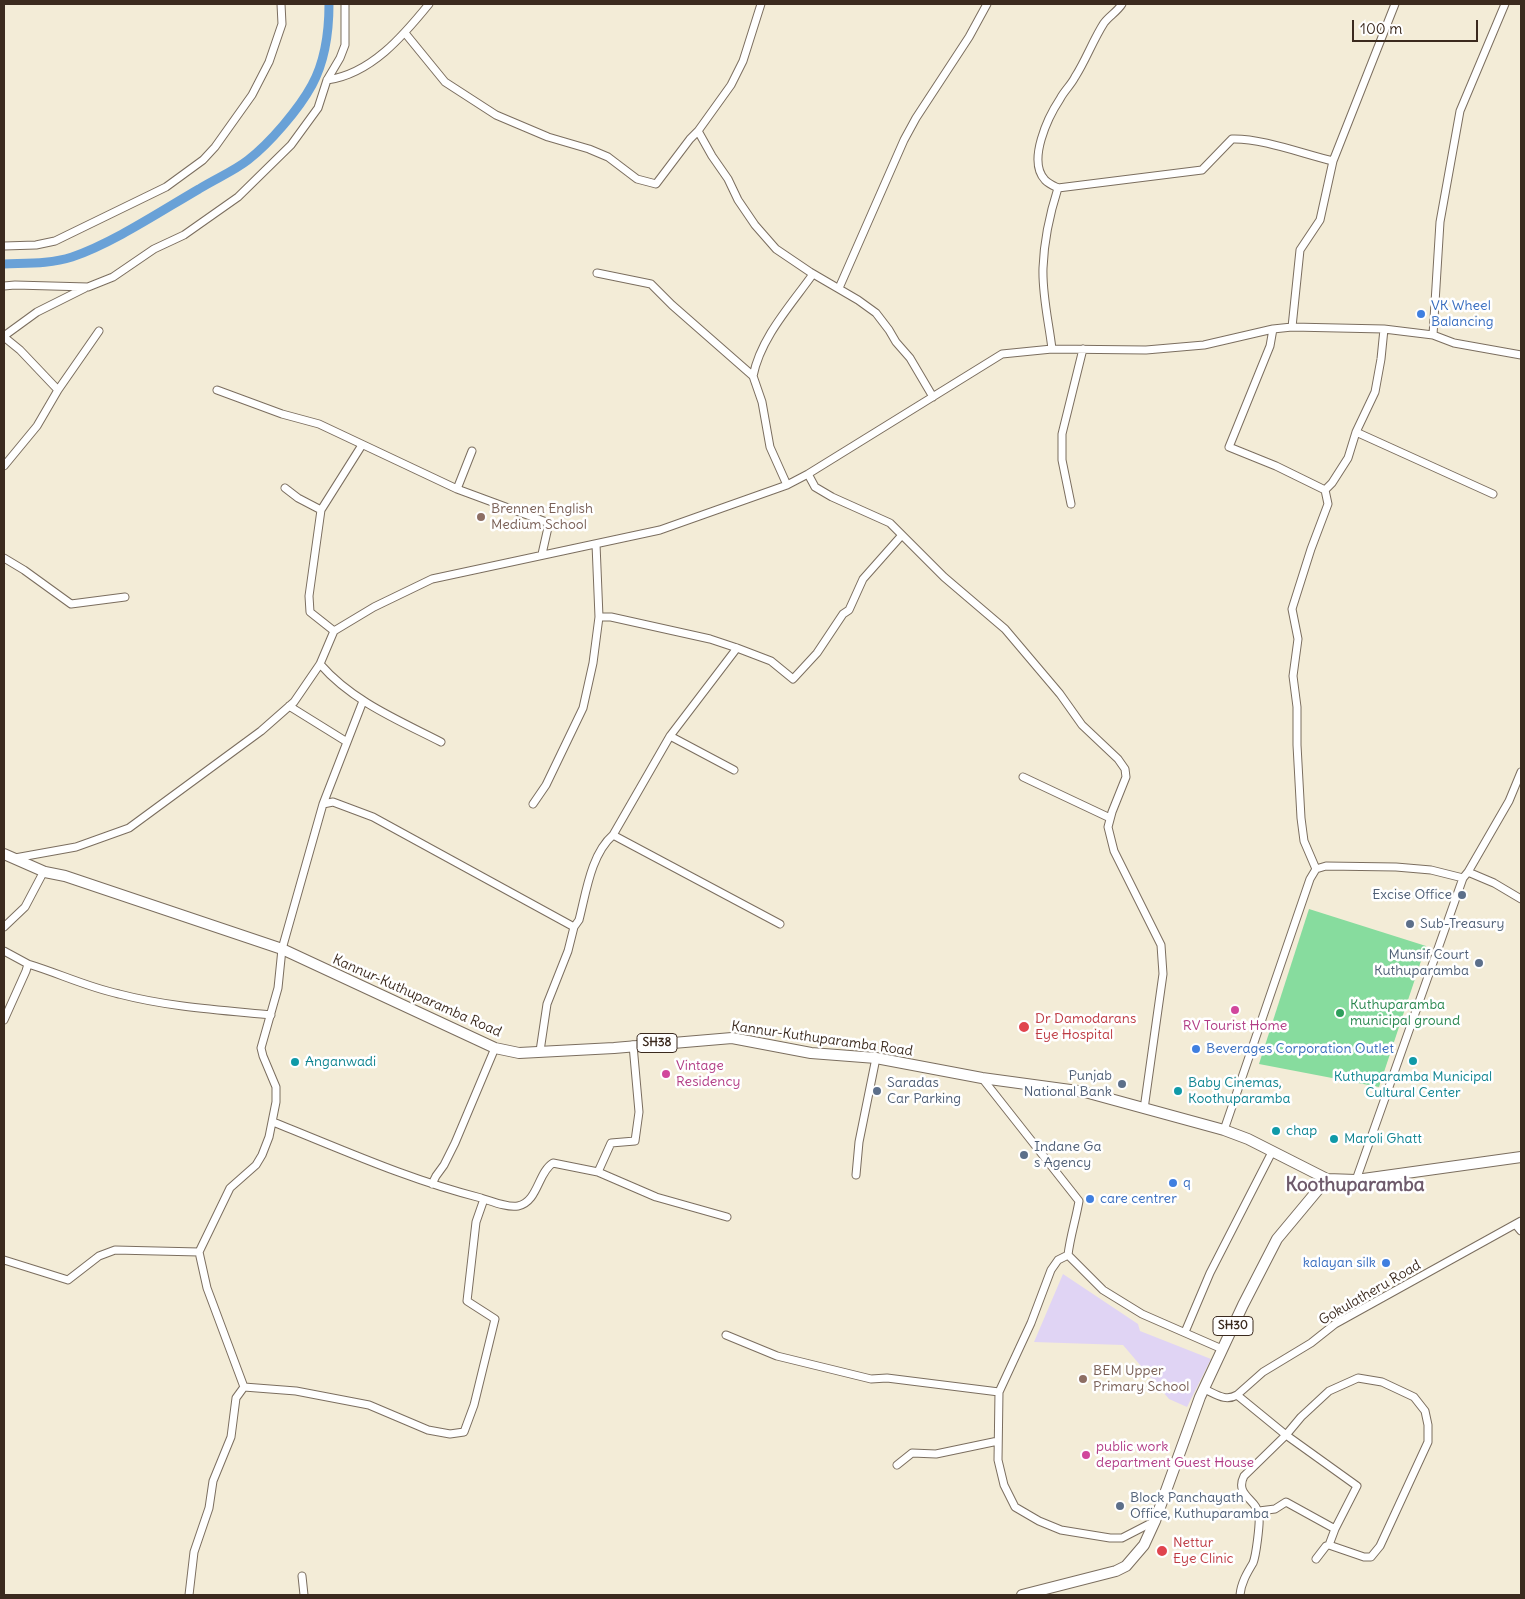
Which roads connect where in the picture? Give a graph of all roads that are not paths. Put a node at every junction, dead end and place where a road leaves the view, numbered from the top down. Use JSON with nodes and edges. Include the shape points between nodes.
{"nodes":[{"id":1,"x":281,"y":4,"type":"edge"},
{"id":2,"x":345,"y":4,"type":"edge"},
{"id":3,"x":429,"y":4,"type":"edge"},
{"id":4,"x":761,"y":4,"type":"edge"},
{"id":5,"x":987,"y":4,"type":"edge"},
{"id":6,"x":1122,"y":4,"type":"edge"},
{"id":7,"x":1394,"y":4,"type":"edge"},
{"id":8,"x":1505,"y":4,"type":"edge"},
{"id":9,"x":405,"y":33,"type":"junction"},
{"id":10,"x":327,"y":80,"type":"junction"},
{"id":11,"x":698,"y":131,"type":"junction"},
{"id":12,"x":1332,"y":161,"type":"junction"},
{"id":13,"x":1058,"y":188,"type":"junction"},
{"id":14,"x":4,"y":246,"type":"edge"},
{"id":15,"x":596,"y":273,"type":"dead end"},
{"id":16,"x":813,"y":274,"type":"junction"},
{"id":17,"x":4,"y":286,"type":"edge"},
{"id":18,"x":88,"y":287,"type":"junction"},
{"id":19,"x":839,"y":288,"type":"junction"},
{"id":20,"x":1292,"y":327,"type":"junction"},
{"id":21,"x":1273,"y":329,"type":"junction"},
{"id":22,"x":1384,"y":329,"type":"junction"},
{"id":23,"x":100,"y":332,"type":"dead end"},
{"id":24,"x":1433,"y":335,"type":"junction"},
{"id":25,"x":4,"y":336,"type":"edge"},
{"id":26,"x":1083,"y":348,"type":"junction"},
{"id":27,"x":1052,"y":349,"type":"junction"},
{"id":28,"x":1521,"y":355,"type":"edge"},
{"id":29,"x":753,"y":376,"type":"junction"},
{"id":30,"x":58,"y":390,"type":"junction"},
{"id":31,"x":217,"y":390,"type":"dead end"},
{"id":32,"x":934,"y":397,"type":"junction"},
{"id":33,"x":1356,"y":432,"type":"junction"},
{"id":34,"x":362,"y":445,"type":"junction"},
{"id":35,"x":472,"y":450,"type":"dead end"},
{"id":36,"x":4,"y":466,"type":"edge"},
{"id":37,"x":808,"y":474,"type":"junction"},
{"id":38,"x":787,"y":485,"type":"junction"},
{"id":39,"x":285,"y":488,"type":"dead end"},
{"id":40,"x":457,"y":489,"type":"junction"},
{"id":41,"x":1325,"y":490,"type":"junction"},
{"id":42,"x":1493,"y":494,"type":"dead end"},
{"id":43,"x":1071,"y":504,"type":"dead end"},
{"id":44,"x":321,"y":510,"type":"junction"},
{"id":45,"x":902,"y":536,"type":"junction"},
{"id":46,"x":596,"y":544,"type":"junction"},
{"id":47,"x":542,"y":554,"type":"junction"},
{"id":48,"x":4,"y":558,"type":"edge"},
{"id":49,"x":125,"y":597,"type":"dead end"},
{"id":50,"x":599,"y":617,"type":"junction"},
{"id":51,"x":334,"y":630,"type":"junction"},
{"id":52,"x":737,"y":648,"type":"junction"},
{"id":53,"x":320,"y":664,"type":"junction"},
{"id":54,"x":363,"y":702,"type":"junction"},
{"id":55,"x":289,"y":706,"type":"junction"},
{"id":56,"x":670,"y":736,"type":"junction"},
{"id":57,"x":348,"y":742,"type":"junction"},
{"id":58,"x":441,"y":742,"type":"dead end"},
{"id":59,"x":734,"y":770,"type":"dead end"},
{"id":60,"x":1521,"y":772,"type":"edge"},
{"id":61,"x":1023,"y":777,"type":"dead end"},
{"id":62,"x":323,"y":804,"type":"junction"},
{"id":63,"x":533,"y":804,"type":"dead end"},
{"id":64,"x":1110,"y":818,"type":"junction"},
{"id":65,"x":613,"y":835,"type":"junction"},
{"id":66,"x":4,"y":854,"type":"edge"},
{"id":67,"x":16,"y":858,"type":"junction"},
{"id":68,"x":1316,"y":869,"type":"junction"},
{"id":69,"x":44,"y":872,"type":"junction"},
{"id":70,"x":1468,"y":872,"type":"junction"},
{"id":71,"x":1463,"y":878,"type":"junction"},
{"id":72,"x":1521,"y":898,"type":"edge"},
{"id":73,"x":780,"y":924,"type":"dead end"},
{"id":74,"x":574,"y":927,"type":"junction"},
{"id":75,"x":4,"y":928,"type":"edge"},
{"id":76,"x":282,"y":950,"type":"junction"},
{"id":77,"x":4,"y":951,"type":"edge"},
{"id":78,"x":28,"y":964,"type":"junction"},
{"id":79,"x":270,"y":1015,"type":"junction"},
{"id":80,"x":4,"y":1020,"type":"edge"},
{"id":81,"x":633,"y":1045,"type":"junction"},
{"id":82,"x":495,"y":1048,"type":"junction"},
{"id":83,"x":540,"y":1050,"type":"junction"},
{"id":84,"x":876,"y":1058,"type":"junction"},
{"id":85,"x":982,"y":1078,"type":"junction"},
{"id":86,"x":1144,"y":1109,"type":"junction"},
{"id":87,"x":273,"y":1122,"type":"junction"},
{"id":88,"x":1224,"y":1130,"type":"junction"},
{"id":89,"x":1272,"y":1152,"type":"junction"},
{"id":90,"x":1521,"y":1157,"type":"edge"},
{"id":91,"x":598,"y":1172,"type":"junction"},
{"id":92,"x":856,"y":1175,"type":"dead end"},
{"id":93,"x":1327,"y":1179,"type":"junction"},
{"id":94,"x":1356,"y":1180,"type":"junction"},
{"id":95,"x":432,"y":1184,"type":"junction"},
{"id":96,"x":484,"y":1199,"type":"junction"},
{"id":97,"x":727,"y":1217,"type":"dead end"},
{"id":98,"x":1519,"y":1226,"type":"edge"},
{"id":99,"x":199,"y":1252,"type":"junction"},
{"id":100,"x":1068,"y":1255,"type":"junction"},
{"id":101,"x":4,"y":1260,"type":"edge"},
{"id":102,"x":1185,"y":1332,"type":"junction"},
{"id":103,"x":726,"y":1335,"type":"dead end"},
{"id":104,"x":1222,"y":1348,"type":"junction"},
{"id":105,"x":244,"y":1387,"type":"junction"},
{"id":106,"x":1204,"y":1389,"type":"junction"},
{"id":107,"x":999,"y":1392,"type":"junction"},
{"id":108,"x":1237,"y":1395,"type":"junction"},
{"id":109,"x":1286,"y":1435,"type":"junction"},
{"id":110,"x":998,"y":1441,"type":"junction"},
{"id":111,"x":897,"y":1465,"type":"dead end"},
{"id":112,"x":1259,"y":1511,"type":"junction"},
{"id":113,"x":1156,"y":1521,"type":"junction"},
{"id":114,"x":1335,"y":1529,"type":"junction"},
{"id":115,"x":1329,"y":1545,"type":"junction"},
{"id":116,"x":1316,"y":1559,"type":"dead end"},
{"id":117,"x":302,"y":1576,"type":"dead end"},
{"id":118,"x":1046,"y":1592,"type":"edge"},
{"id":119,"x":189,"y":1595,"type":"edge"},
{"id":120,"x":304,"y":1595,"type":"edge"},
{"id":121,"x":1022,"y":1595,"type":"edge"},
{"id":122,"x":1240,"y":1595,"type":"edge"}],
"edges":[{"from":1,"to":14,"type":"street","via":[[282,24],[262,77],[252,96],[203,160],[166,187],[55,241]]},
{"from":2,"to":10,"type":"street","via":[[345,45]]},
{"from":3,"to":9,"type":"street"},
{"from":4,"to":11,"type":"street","via":[[732,85]]},
{"from":5,"to":19,"type":"street","via":[[904,140]]},
{"from":6,"to":13,"type":"street","via":[[1098,34],[1040,140],[1040,167],[1044,179]]},
{"from":7,"to":12,"type":"street"},
{"from":8,"to":24,"type":"street","via":[[1460,111],[1440,222]]},
{"from":9,"to":10,"type":"street","via":[[365,65]]},
{"from":9,"to":11,"type":"street","via":[[445,82],[496,115],[548,138],[590,148],[637,179],[656,184]]},
{"from":10,"to":18,"type":"street","via":[[318,108],[291,145],[238,197],[184,235]]},
{"from":11,"to":16,"type":"street","via":[[755,225],[776,249]]},
{"from":12,"to":13,"type":"street","via":[[1268,144],[1232,139],[1202,170]]},
{"from":12,"to":20,"type":"street","via":[[1320,220],[1300,250]]},
{"from":13,"to":27,"type":"street","via":[[1043,268]]},
{"from":15,"to":29,"type":"street","via":[[651,284]]},
{"from":16,"to":19,"type":"street"},
{"from":16,"to":29,"type":"street","via":[[771,334]]},
{"from":17,"to":18,"type":"street"},
{"from":18,"to":25,"type":"street","via":[[37,312]]},
{"from":19,"to":32,"type":"street","via":[[876,313]]},
{"from":20,"to":21,"type":"street"},
{"from":20,"to":22,"type":"street"},
{"from":21,"to":26,"type":"street","via":[[1204,345],[1146,350]]},
{"from":21,"to":41,"type":"street","via":[[1270,346],[1229,447]]},
{"from":22,"to":24,"type":"street"},
{"from":22,"to":33,"type":"street","via":[[1375,392]]},
{"from":23,"to":30,"type":"street"},
{"from":24,"to":28,"type":"street","via":[[1454,344]]},
{"from":25,"to":30,"type":"street"},
{"from":26,"to":27,"type":"street"},
{"from":26,"to":43,"type":"street","via":[[1062,434],[1062,460]]},
{"from":27,"to":32,"type":"street","via":[[1002,354]]},
{"from":29,"to":38,"type":"street","via":[[762,402],[770,447]]},
{"from":30,"to":36,"type":"street","via":[[37,426]]},
{"from":31,"to":34,"type":"street","via":[[319,424]]},
{"from":32,"to":37,"type":"street"},
{"from":33,"to":41,"type":"street","via":[[1348,458]]},
{"from":33,"to":42,"type":"street"},
{"from":34,"to":40,"type":"street"},
{"from":34,"to":44,"type":"street"},
{"from":35,"to":40,"type":"street"},
{"from":37,"to":38,"type":"street"},
{"from":37,"to":45,"type":"street","via":[[815,487],[890,523]]},
{"from":38,"to":46,"type":"street","via":[[660,530]]},
{"from":39,"to":44,"type":"street"},
{"from":40,"to":47,"type":"street","via":[[549,523]]},
{"from":41,"to":68,"type":"street","via":[[1328,504],[1292,609],[1298,639],[1293,676],[1301,818],[1304,841]]},
{"from":44,"to":51,"type":"street","via":[[309,596],[310,612]]},
{"from":45,"to":52,"type":"street","via":[[863,579],[848,610],[817,653],[793,679],[771,661]]},
{"from":45,"to":64,"type":"street","via":[[1005,629],[1082,725],[1118,759],[1126,777]]},
{"from":46,"to":47,"type":"street"},
{"from":46,"to":50,"type":"street"},
{"from":47,"to":51,"type":"street","via":[[432,579],[374,606]]},
{"from":48,"to":49,"type":"street","via":[[72,604]]},
{"from":50,"to":52,"type":"street","via":[[701,637]]},
{"from":50,"to":63,"type":"street","via":[[583,708],[546,785]]},
{"from":51,"to":53,"type":"street"},
{"from":52,"to":56,"type":"street"},
{"from":53,"to":54,"type":"street","via":[[333,680]]},
{"from":53,"to":55,"type":"street"},
{"from":54,"to":57,"type":"street"},
{"from":54,"to":58,"type":"street"},
{"from":55,"to":57,"type":"street"},
{"from":55,"to":67,"type":"street","via":[[261,731],[129,828],[76,847]]},
{"from":56,"to":59,"type":"street"},
{"from":56,"to":65,"type":"street"},
{"from":57,"to":62,"type":"street"},
{"from":60,"to":70,"type":"street","via":[[1510,801]]},
{"from":61,"to":64,"type":"street"},
{"from":62,"to":74,"type":"street","via":[[332,802],[372,817]]},
{"from":62,"to":76,"type":"street"},
{"from":64,"to":86,"type":"street","via":[[1108,827],[1114,851],[1161,945],[1163,974]]},
{"from":65,"to":73,"type":"street"},
{"from":65,"to":74,"type":"street","via":[[592,867],[579,920]]},
{"from":66,"to":67,"type":"main road","name":"Kannur-Kuthuparamba Road","number":"SH38"},
{"from":67,"to":69,"type":"main road","name":"Kannur-Kuthuparamba Road","number":"SH38"},
{"from":68,"to":71,"type":"street","via":[[1326,866],[1396,866]]},
{"from":68,"to":88,"type":"street"},
{"from":69,"to":75,"type":"street","via":[[24,907]]},
{"from":69,"to":76,"type":"main road","name":"Kannur-Kuthuparamba Road","number":"SH38","via":[[65,876]]},
{"from":70,"to":71,"type":"street"},
{"from":70,"to":72,"type":"street"},
{"from":71,"to":94,"type":"street"},
{"from":74,"to":83,"type":"street","via":[[547,1004]]},
{"from":76,"to":79,"type":"street","via":[[278,988]]},
{"from":76,"to":82,"type":"main road","name":"Kannur-Kuthuparamba Road","number":"SH38"},
{"from":77,"to":78,"type":"street"},
{"from":78,"to":79,"type":"street","via":[[118,994],[175,1006]]},
{"from":78,"to":80,"type":"street"},
{"from":79,"to":87,"type":"street","via":[[261,1048],[276,1087]]},
{"from":81,"to":83,"type":"main road","name":"Kannur-Kuthuparamba Road","number":"SH38"},
{"from":81,"to":84,"type":"main road","name":"Kannur-Kuthuparamba Road","number":"SH38","via":[[732,1038],[811,1053]]},
{"from":81,"to":91,"type":"street","via":[[639,1112],[635,1141],[611,1143]]},
{"from":82,"to":83,"type":"main road","name":"Kannur-Kuthuparamba Road","number":"SH38","via":[[519,1053]]},
{"from":82,"to":95,"type":"street","via":[[455,1143]]},
{"from":84,"to":85,"type":"main road","name":"Kannur-Kuthuparamba Road","number":"SH38"},
{"from":84,"to":92,"type":"street","via":[[859,1142]]},
{"from":85,"to":86,"type":"main road","name":"Kannur-Kuthuparamba Road","number":"SH38","via":[[1085,1092]]},
{"from":85,"to":100,"type":"street","via":[[1079,1201]]},
{"from":86,"to":88,"type":"main road","name":"Kannur-Kuthuparamba Road","number":"SH38"},
{"from":87,"to":95,"type":"street"},
{"from":87,"to":99,"type":"street","via":[[262,1155],[230,1188]]},
{"from":88,"to":89,"type":"main road","name":"Kannur-Kuthuparamba Road","number":"SH38"},
{"from":89,"to":93,"type":"main road","name":"Kannur-Kuthuparamba Road","number":"SH38"},
{"from":89,"to":102,"type":"street","via":[[1210,1273]]},
{"from":90,"to":94,"type":"main road"},
{"from":91,"to":96,"type":"street","via":[[553,1163],[548,1166],[531,1198],[519,1206]]},
{"from":91,"to":97,"type":"street","via":[[656,1197]]},
{"from":93,"to":94,"type":"main road"},
{"from":93,"to":104,"type":"main road","number":"SH30","via":[[1277,1239]]},
{"from":95,"to":96,"type":"street"},
{"from":96,"to":105,"type":"street","via":[[476,1222],[467,1301],[495,1319],[474,1406],[464,1432],[450,1434],[428,1430],[368,1405],[296,1391]]},
{"from":98,"to":108,"type":"street","name":"Gokulatheru Road","via":[[1335,1324],[1263,1372]]},
{"from":99,"to":101,"type":"street","via":[[115,1250],[99,1256],[68,1280]]},
{"from":99,"to":105,"type":"street","via":[[207,1288]]},
{"from":100,"to":102,"type":"street","via":[[1103,1290],[1142,1314]]},
{"from":100,"to":107,"type":"street","via":[[1058,1260],[1051,1270],[1032,1323]]},
{"from":102,"to":104,"type":"street"},
{"from":103,"to":107,"type":"street","via":[[777,1356],[871,1379],[887,1378]]},
{"from":104,"to":106,"type":"main road","number":"SH30"},
{"from":105,"to":119,"type":"street","via":[[236,1398],[231,1437],[213,1481],[209,1508],[194,1552]]},
{"from":106,"to":108,"type":"street","via":[[1224,1398],[1231,1399]]},
{"from":106,"to":113,"type":"main road","number":"SH30"},
{"from":107,"to":110,"type":"street"},
{"from":108,"to":109,"type":"street"},
{"from":109,"to":112,"type":"street","via":[[1241,1482],[1242,1489]]},
{"from":109,"to":114,"type":"street","via":[[1358,1486]]},
{"from":109,"to":115,"type":"street","via":[[1329,1391],[1358,1378],[1399,1389],[1414,1397],[1425,1411],[1428,1442],[1380,1546],[1371,1557],[1364,1557]]},
{"from":110,"to":111,"type":"street","via":[[936,1454],[912,1453]]},
{"from":110,"to":113,"type":"street","via":[[998,1460],[1004,1485],[1015,1507],[1039,1522],[1061,1530],[1122,1538]]},
{"from":112,"to":114,"type":"street","via":[[1274,1509],[1286,1502]]},
{"from":112,"to":122,"type":"street","via":[[1254,1561],[1244,1578]]},
{"from":113,"to":118,"type":"main road","number":"SH30","via":[[1139,1552],[1121,1569]]},
{"from":114,"to":115,"type":"street"},
{"from":115,"to":116,"type":"street"},
{"from":117,"to":120,"type":"street"},
{"from":118,"to":121,"type":"main road","number":"SH30"}]}
